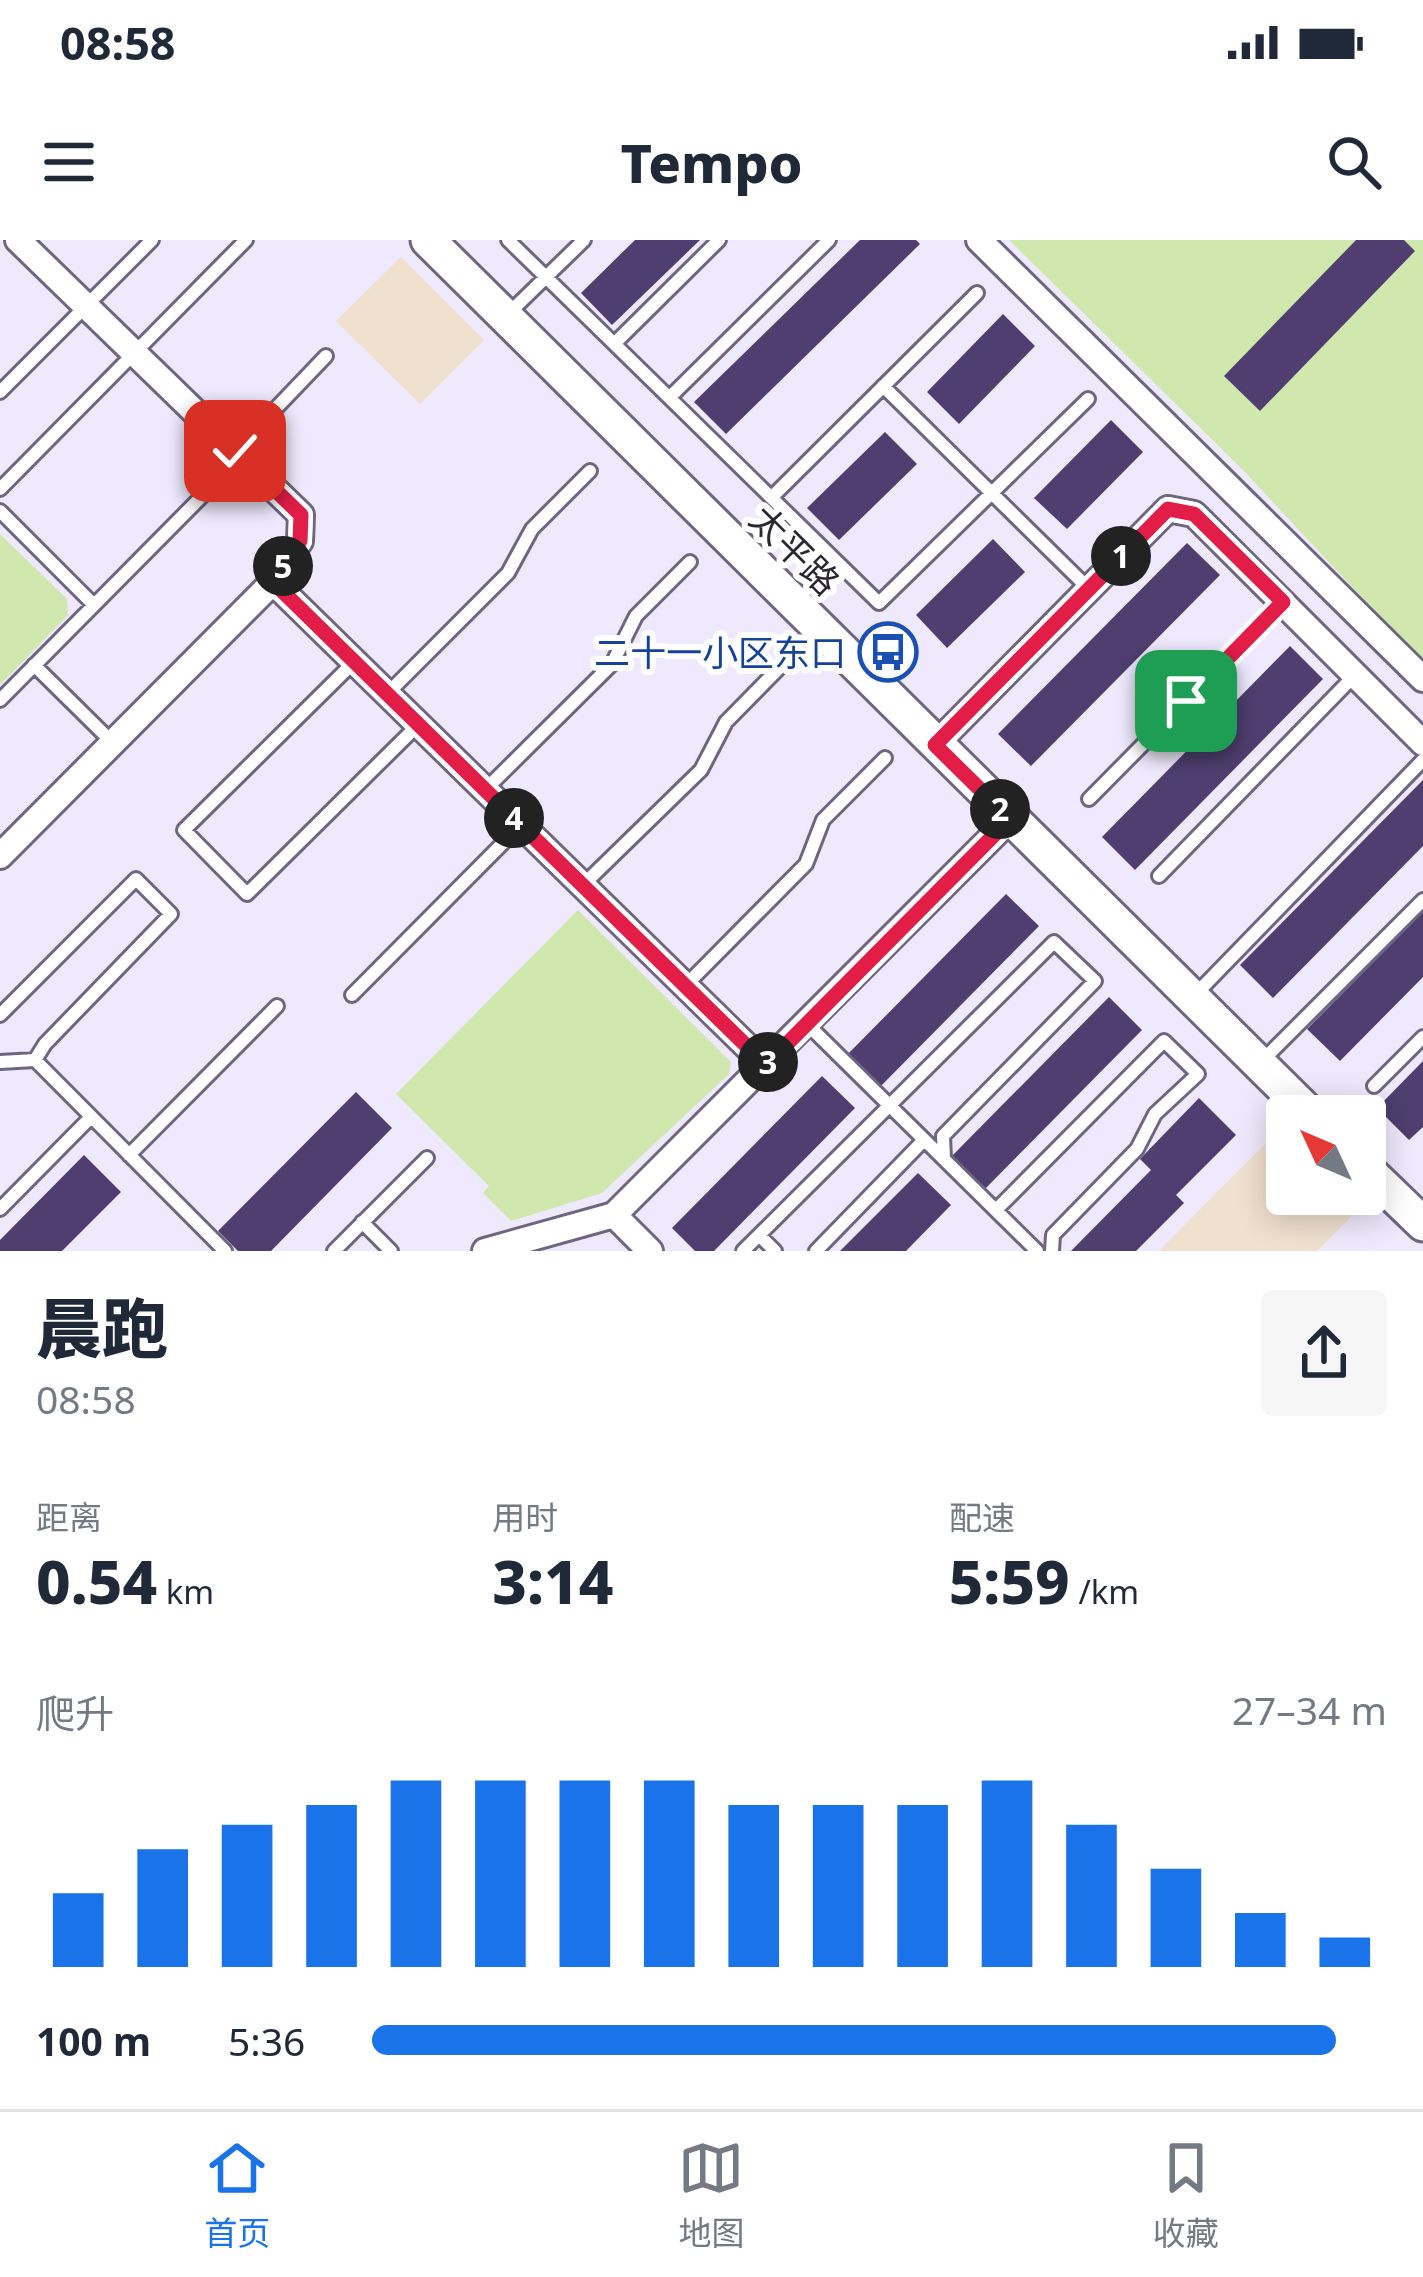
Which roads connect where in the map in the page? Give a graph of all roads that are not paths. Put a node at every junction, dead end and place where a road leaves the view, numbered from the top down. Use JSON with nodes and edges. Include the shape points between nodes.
{"nodes":[{"id":1,"x":18,"y":240,"type":"edge"},
{"id":2,"x":152,"y":240,"type":"edge"},
{"id":3,"x":246,"y":240,"type":"edge"},
{"id":4,"x":428,"y":240,"type":"edge"},
{"id":5,"x":508,"y":240,"type":"edge"},
{"id":6,"x":584,"y":240,"type":"edge"},
{"id":7,"x":719,"y":240,"type":"edge"},
{"id":8,"x":829,"y":240,"type":"edge"},
{"id":9,"x":979,"y":240,"type":"edge"},
{"id":10,"x":546,"y":277,"type":"junction"},
{"id":11,"x":976,"y":293,"type":"dead end"},
{"id":12,"x":86,"y":306,"type":"junction"},
{"id":13,"x":505,"y":317,"type":"junction"},
{"id":14,"x":615,"y":343,"type":"junction"},
{"id":15,"x":134,"y":353,"type":"junction"},
{"id":16,"x":326,"y":356,"type":"dead end"},
{"id":17,"x":884,"y":386,"type":"junction"},
{"id":18,"x":0,"y":392,"type":"edge"},
{"id":19,"x":670,"y":397,"type":"junction"},
{"id":20,"x":1088,"y":399,"type":"dead end"},
{"id":21,"x":235,"y":451,"type":"junction"},
{"id":22,"x":590,"y":471,"type":"dead end"},
{"id":23,"x":0,"y":489,"type":"edge"},
{"id":24,"x":992,"y":494,"type":"junction"},
{"id":25,"x":772,"y":497,"type":"junction"},
{"id":26,"x":0,"y":511,"type":"edge"},
{"id":27,"x":690,"y":562,"type":"dead end"},
{"id":28,"x":273,"y":582,"type":"junction"},
{"id":29,"x":1089,"y":589,"type":"junction"},
{"id":30,"x":1283,"y":602,"type":"junction"},
{"id":31,"x":94,"y":605,"type":"junction"},
{"id":32,"x":354,"y":662,"type":"junction"},
{"id":33,"x":784,"y":663,"type":"dead end"},
{"id":34,"x":34,"y":665,"type":"junction"},
{"id":35,"x":1355,"y":675,"type":"junction"},
{"id":36,"x":1423,"y":680,"type":"edge"},
{"id":37,"x":387,"y":694,"type":"junction"},
{"id":38,"x":0,"y":700,"type":"edge"},
{"id":39,"x":418,"y":725,"type":"junction"},
{"id":40,"x":112,"y":743,"type":"junction"},
{"id":41,"x":1423,"y":743,"type":"edge"},
{"id":42,"x":935,"y":745,"type":"junction"},
{"id":43,"x":885,"y":758,"type":"dead end"},
{"id":44,"x":1423,"y":760,"type":"edge"},
{"id":45,"x":485,"y":790,"type":"junction"},
{"id":46,"x":1089,"y":800,"type":"dead end"},
{"id":47,"x":1010,"y":819,"type":"junction"},
{"id":48,"x":521,"y":825,"type":"junction"},
{"id":49,"x":0,"y":856,"type":"edge"},
{"id":50,"x":1159,"y":876,"type":"dead end"},
{"id":51,"x":583,"y":886,"type":"junction"},
{"id":52,"x":1423,"y":900,"type":"edge"},
{"id":53,"x":685,"y":986,"type":"junction"},
{"id":54,"x":352,"y":994,"type":"dead end"},
{"id":55,"x":1192,"y":998,"type":"junction"},
{"id":56,"x":278,"y":1006,"type":"dead end"},
{"id":57,"x":0,"y":1015,"type":"edge"},
{"id":58,"x":806,"y":1024,"type":"junction"},
{"id":59,"x":1423,"y":1036,"type":"edge"},
{"id":60,"x":35,"y":1060,"type":"junction"},
{"id":61,"x":0,"y":1063,"type":"edge"},
{"id":62,"x":1259,"y":1064,"type":"junction"},
{"id":63,"x":766,"y":1065,"type":"junction"},
{"id":64,"x":1374,"y":1086,"type":"dead end"},
{"id":65,"x":1291,"y":1095,"type":"edge"},
{"id":66,"x":889,"y":1106,"type":"junction"},
{"id":67,"x":91,"y":1117,"type":"junction"},
{"id":68,"x":924,"y":1140,"type":"junction"},
{"id":69,"x":129,"y":1155,"type":"junction"},
{"id":70,"x":428,"y":1158,"type":"dead end"},
{"id":71,"x":944,"y":1159,"type":"junction"},
{"id":72,"x":1386,"y":1188,"type":"edge"},
{"id":73,"x":0,"y":1209,"type":"edge"},
{"id":74,"x":995,"y":1210,"type":"junction"},
{"id":75,"x":614,"y":1215,"type":"junction"},
{"id":76,"x":362,"y":1222,"type":"junction"},
{"id":77,"x":1423,"y":1224,"type":"edge"},
{"id":78,"x":759,"y":1235,"type":"junction"},
{"id":79,"x":1025,"y":1240,"type":"junction"},
{"id":80,"x":224,"y":1251,"type":"edge"},
{"id":81,"x":334,"y":1251,"type":"edge"},
{"id":82,"x":392,"y":1251,"type":"edge"},
{"id":83,"x":484,"y":1251,"type":"edge"},
{"id":84,"x":650,"y":1251,"type":"edge"},
{"id":85,"x":743,"y":1251,"type":"edge"},
{"id":86,"x":775,"y":1251,"type":"edge"},
{"id":87,"x":816,"y":1251,"type":"edge"},
{"id":88,"x":1014,"y":1251,"type":"edge"},
{"id":89,"x":1037,"y":1251,"type":"edge"},
{"id":90,"x":1052,"y":1251,"type":"edge"}],
"edges":[{"from":1,"to":12,"type":"street"},
{"from":2,"to":12,"type":"lane"},
{"from":3,"to":15,"type":"lane"},
{"from":4,"to":13,"type":"street","name":"太平路"},
{"from":5,"to":10,"type":"lane"},
{"from":6,"to":10,"type":"lane"},
{"from":7,"to":14,"type":"lane"},
{"from":8,"to":19,"type":"lane"},
{"from":9,"to":36,"type":"street"},
{"from":10,"to":13,"type":"lane"},
{"from":10,"to":14,"type":"lane"},
{"from":11,"to":17,"type":"lane"},
{"from":12,"to":15,"type":"street"},
{"from":12,"to":18,"type":"lane"},
{"from":13,"to":42,"type":"street","name":"太平路"},
{"from":14,"to":19,"type":"lane"},
{"from":15,"to":21,"type":"street"},
{"from":15,"to":23,"type":"lane"},
{"from":16,"to":21,"type":"lane"},
{"from":17,"to":24,"type":"lane"},
{"from":17,"to":25,"type":"lane"},
{"from":19,"to":25,"type":"lane"},
{"from":20,"to":24,"type":"lane"},
{"from":21,"to":28,"type":"street","via":[[301,515],[300,541]]},
{"from":21,"to":31,"type":"lane","via":[[225,473]]},
{"from":22,"to":37,"type":"lane","via":[[532,529],[508,573]]},
{"from":24,"to":25,"type":"lane","via":[[879,603]]},
{"from":24,"to":29,"type":"lane"},
{"from":26,"to":31,"type":"lane"},
{"from":27,"to":45,"type":"lane","via":[[636,616],[612,664]]},
{"from":28,"to":32,"type":"street"},
{"from":28,"to":40,"type":"street"},
{"from":29,"to":30,"type":"street","via":[[1168,509],[1194,514]]},
{"from":29,"to":42,"type":"street"},
{"from":30,"to":35,"type":"street"},
{"from":30,"to":46,"type":"lane"},
{"from":31,"to":34,"type":"lane"},
{"from":32,"to":37,"type":"street"},
{"from":32,"to":39,"type":"lane","via":[[184,830],[247,894]]},
{"from":33,"to":51,"type":"lane","via":[[726,722],[700,770]]},
{"from":34,"to":38,"type":"lane"},
{"from":34,"to":40,"type":"lane"},
{"from":35,"to":41,"type":"street"},
{"from":35,"to":50,"type":"lane"},
{"from":37,"to":39,"type":"street"},
{"from":39,"to":45,"type":"street"},
{"from":40,"to":49,"type":"street"},
{"from":42,"to":47,"type":"street","name":"太平路"},
{"from":43,"to":53,"type":"lane","via":[[823,820],[806,865]]},
{"from":44,"to":55,"type":"lane"},
{"from":45,"to":48,"type":"street"},
{"from":47,"to":55,"type":"street","name":"太平路"},
{"from":47,"to":58,"type":"street"},
{"from":48,"to":51,"type":"street"},
{"from":48,"to":54,"type":"lane"},
{"from":51,"to":53,"type":"street"},
{"from":52,"to":62,"type":"lane"},
{"from":53,"to":63,"type":"street"},
{"from":55,"to":62,"type":"street","name":"太平路"},
{"from":56,"to":69,"type":"lane"},
{"from":57,"to":60,"type":"lane","via":[[136,879],[171,914]]},
{"from":58,"to":63,"type":"street"},
{"from":58,"to":66,"type":"lane"},
{"from":59,"to":64,"type":"lane"},
{"from":60,"to":61,"type":"lane"},
{"from":60,"to":67,"type":"lane"},
{"from":62,"to":65,"type":"street","name":"太平路"},
{"from":63,"to":75,"type":"street"},
{"from":66,"to":68,"type":"lane"},
{"from":66,"to":71,"type":"lane","via":[[1054,942],[1095,981],[943,1136]]},
{"from":66,"to":78,"type":"lane"},
{"from":67,"to":69,"type":"lane"},
{"from":67,"to":73,"type":"lane"},
{"from":68,"to":71,"type":"lane"},
{"from":68,"to":87,"type":"lane"},
{"from":69,"to":80,"type":"lane"},
{"from":70,"to":76,"type":"lane"},
{"from":71,"to":74,"type":"lane"},
{"from":72,"to":77,"type":"street"},
{"from":74,"to":79,"type":"lane"},
{"from":74,"to":90,"type":"lane","via":[[1164,1041],[1198,1074],[1053,1235]]},
{"from":75,"to":83,"type":"street"},
{"from":75,"to":84,"type":"street"},
{"from":76,"to":81,"type":"lane"},
{"from":76,"to":82,"type":"lane"},
{"from":78,"to":85,"type":"lane"},
{"from":78,"to":86,"type":"lane"},
{"from":79,"to":88,"type":"lane"},
{"from":79,"to":89,"type":"lane"}]}
